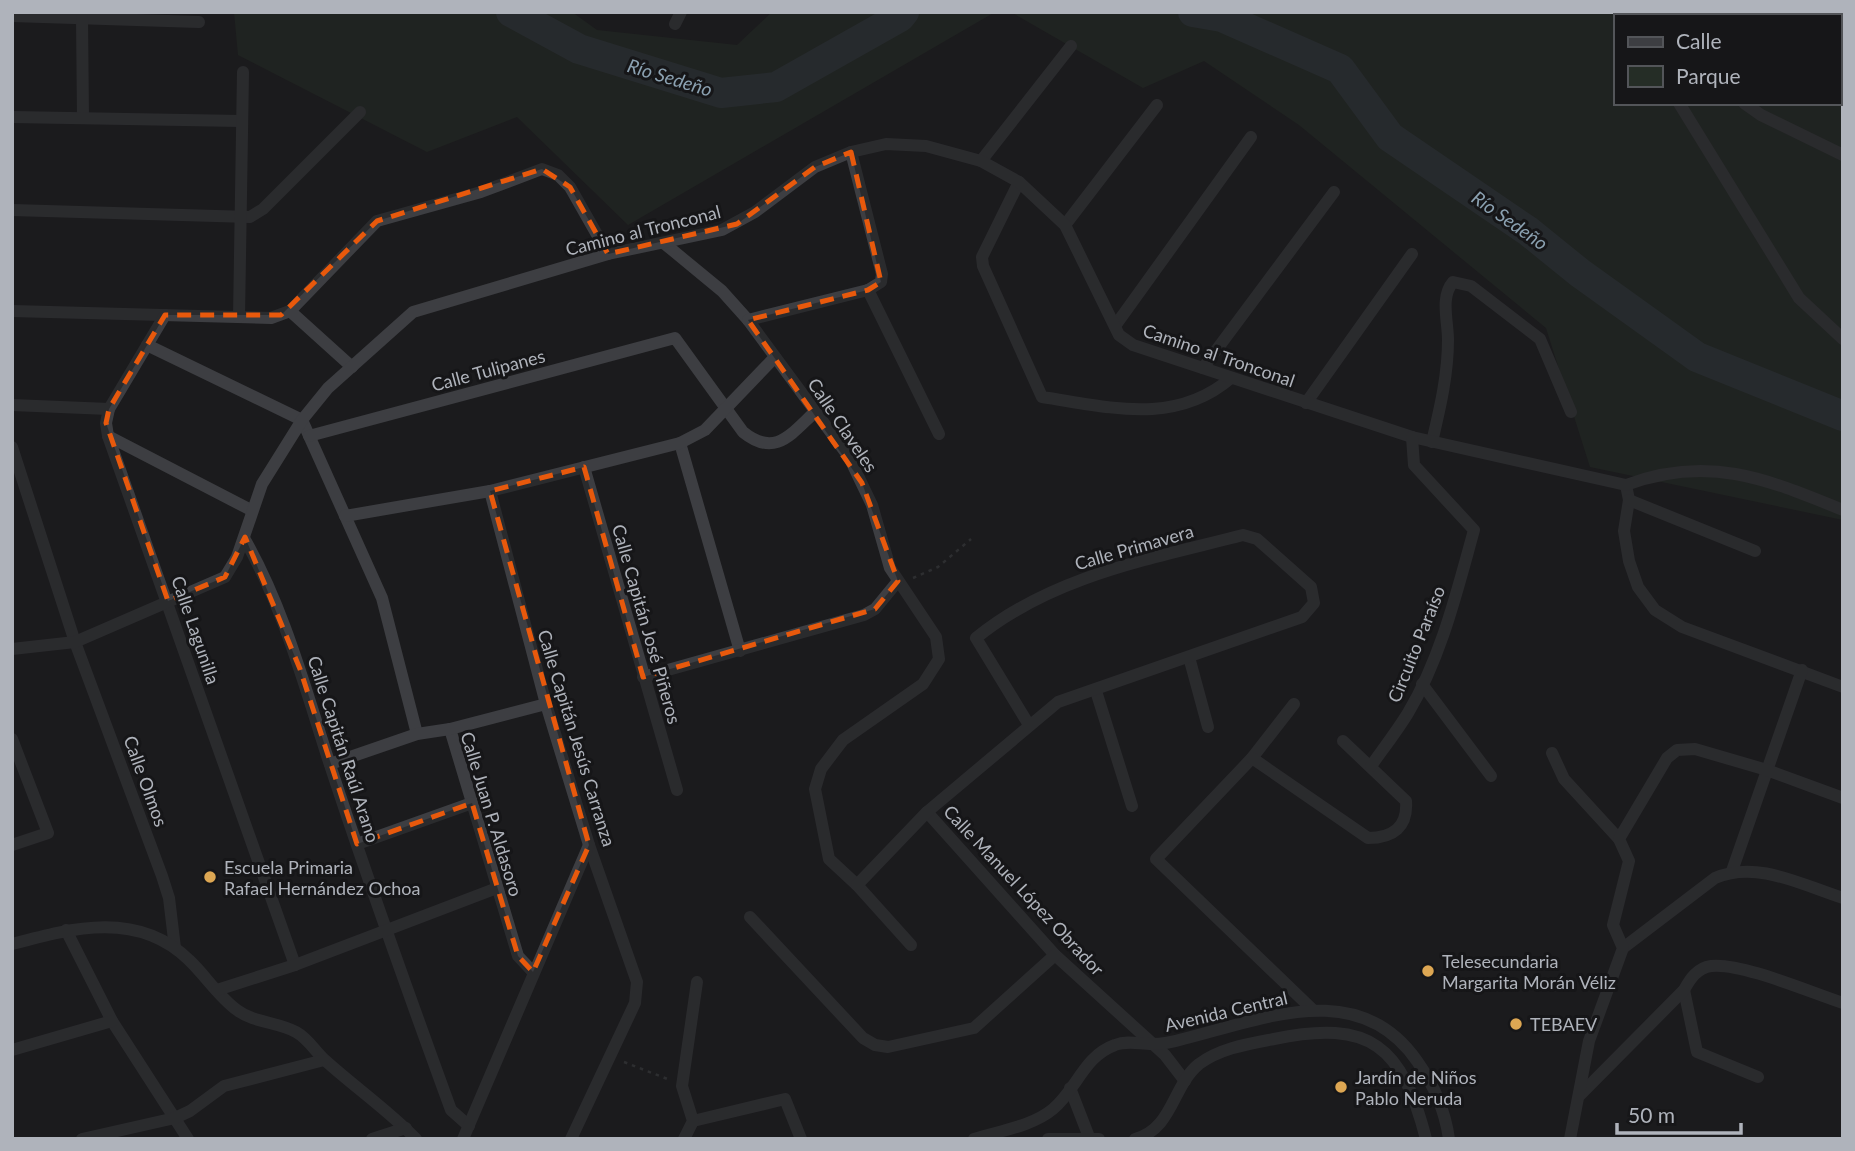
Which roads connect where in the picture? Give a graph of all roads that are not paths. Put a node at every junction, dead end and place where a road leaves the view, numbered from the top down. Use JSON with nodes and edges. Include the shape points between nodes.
{"nodes":[{"id":1,"x":12,"y":16,"type":"edge"},
{"id":2,"x":82,"y":18,"type":"junction"},
{"id":3,"x":199,"y":22,"type":"dead end"},
{"id":4,"x":1071,"y":46,"type":"dead end"},
{"id":5,"x":243,"y":72,"type":"dead end"},
{"id":6,"x":1157,"y":105,"type":"dead end"},
{"id":7,"x":1680,"y":105,"type":"edge"},
{"id":8,"x":1747,"y":105,"type":"edge"},
{"id":9,"x":360,"y":112,"type":"dead end"},
{"id":10,"x":12,"y":117,"type":"edge"},
{"id":11,"x":83,"y":118,"type":"junction"},
{"id":12,"x":241,"y":121,"type":"junction"},
{"id":13,"x":1251,"y":136,"type":"dead end"},
{"id":14,"x":851,"y":152,"type":"junction"},
{"id":15,"x":1843,"y":155,"type":"edge"},
{"id":16,"x":981,"y":161,"type":"junction"},
{"id":17,"x":1019,"y":182,"type":"junction"},
{"id":18,"x":1334,"y":192,"type":"dead end"},
{"id":19,"x":12,"y":210,"type":"edge"},
{"id":20,"x":240,"y":217,"type":"junction"},
{"id":21,"x":1065,"y":225,"type":"junction"},
{"id":22,"x":665,"y":244,"type":"junction"},
{"id":23,"x":608,"y":254,"type":"junction"},
{"id":24,"x":1412,"y":254,"type":"dead end"},
{"id":25,"x":868,"y":290,"type":"junction"},
{"id":26,"x":12,"y":311,"type":"edge"},
{"id":27,"x":290,"y":311,"type":"junction"},
{"id":28,"x":165,"y":315,"type":"junction"},
{"id":29,"x":239,"y":317,"type":"junction"},
{"id":30,"x":748,"y":320,"type":"junction"},
{"id":31,"x":1115,"y":326,"type":"junction"},
{"id":32,"x":1843,"y":339,"type":"edge"},
{"id":33,"x":147,"y":345,"type":"junction"},
{"id":34,"x":775,"y":357,"type":"junction"},
{"id":35,"x":352,"y":367,"type":"junction"},
{"id":36,"x":1203,"y":368,"type":"junction"},
{"id":37,"x":1231,"y":378,"type":"junction"},
{"id":38,"x":1306,"y":403,"type":"junction"},
{"id":39,"x":12,"y":405,"type":"edge"},
{"id":40,"x":724,"y":407,"type":"junction"},
{"id":41,"x":109,"y":408,"type":"junction"},
{"id":42,"x":816,"y":412,"type":"junction"},
{"id":43,"x":1571,"y":412,"type":"dead end"},
{"id":44,"x":302,"y":420,"type":"junction"},
{"id":45,"x":939,"y":434,"type":"dead end"},
{"id":46,"x":108,"y":436,"type":"junction"},
{"id":47,"x":309,"y":436,"type":"junction"},
{"id":48,"x":1412,"y":437,"type":"junction"},
{"id":49,"x":1432,"y":442,"type":"junction"},
{"id":50,"x":680,"y":443,"type":"junction"},
{"id":51,"x":12,"y":447,"type":"edge"},
{"id":52,"x":584,"y":467,"type":"junction"},
{"id":53,"x":17,"y":479,"type":"edge"},
{"id":54,"x":1626,"y":485,"type":"junction"},
{"id":55,"x":490,"y":491,"type":"junction"},
{"id":56,"x":1629,"y":499,"type":"junction"},
{"id":57,"x":251,"y":510,"type":"junction"},
{"id":58,"x":1843,"y":510,"type":"edge"},
{"id":59,"x":345,"y":516,"type":"junction"},
{"id":60,"x":244,"y":538,"type":"junction"},
{"id":61,"x":1755,"y":551,"type":"dead end"},
{"id":62,"x":898,"y":581,"type":"junction"},
{"id":63,"x":168,"y":601,"type":"junction"},
{"id":64,"x":75,"y":642,"type":"junction"},
{"id":65,"x":12,"y":649,"type":"edge"},
{"id":66,"x":740,"y":651,"type":"junction"},
{"id":67,"x":1189,"y":657,"type":"junction"},
{"id":68,"x":1802,"y":670,"type":"junction"},
{"id":69,"x":643,"y":677,"type":"junction"},
{"id":70,"x":1422,"y":684,"type":"junction"},
{"id":71,"x":1843,"y":687,"type":"edge"},
{"id":72,"x":1096,"y":691,"type":"junction"},
{"id":73,"x":546,"y":704,"type":"junction"},
{"id":74,"x":1294,"y":704,"type":"dead end"},
{"id":75,"x":1030,"y":725,"type":"junction"},
{"id":76,"x":1208,"y":727,"type":"dead end"},
{"id":77,"x":450,"y":729,"type":"junction"},
{"id":78,"x":417,"y":734,"type":"junction"},
{"id":79,"x":12,"y":739,"type":"edge"},
{"id":80,"x":1343,"y":741,"type":"dead end"},
{"id":81,"x":1552,"y":753,"type":"dead end"},
{"id":82,"x":1252,"y":758,"type":"junction"},
{"id":83,"x":330,"y":764,"type":"junction"},
{"id":84,"x":1371,"y":766,"type":"junction"},
{"id":85,"x":1767,"y":770,"type":"junction"},
{"id":86,"x":1491,"y":776,"type":"dead end"},
{"id":87,"x":677,"y":790,"type":"dead end"},
{"id":88,"x":1843,"y":798,"type":"edge"},
{"id":89,"x":472,"y":803,"type":"junction"},
{"id":90,"x":1132,"y":806,"type":"dead end"},
{"id":91,"x":927,"y":812,"type":"junction"},
{"id":92,"x":1619,"y":839,"type":"junction"},
{"id":93,"x":357,"y":844,"type":"junction"},
{"id":94,"x":12,"y":845,"type":"edge"},
{"id":95,"x":589,"y":845,"type":"junction"},
{"id":96,"x":1732,"y":871,"type":"junction"},
{"id":97,"x":857,"y":885,"type":"junction"},
{"id":98,"x":497,"y":888,"type":"junction"},
{"id":99,"x":1843,"y":898,"type":"edge"},
{"id":100,"x":750,"y":917,"type":"dead end"},
{"id":101,"x":66,"y":930,"type":"junction"},
{"id":102,"x":386,"y":932,"type":"junction"},
{"id":103,"x":12,"y":944,"type":"edge"},
{"id":104,"x":911,"y":945,"type":"dead end"},
{"id":105,"x":175,"y":948,"type":"junction"},
{"id":106,"x":1623,"y":948,"type":"junction"},
{"id":107,"x":1055,"y":955,"type":"junction"},
{"id":108,"x":295,"y":965,"type":"junction"},
{"id":109,"x":533,"y":972,"type":"junction"},
{"id":110,"x":697,"y":982,"type":"dead end"},
{"id":111,"x":217,"y":990,"type":"junction"},
{"id":112,"x":1684,"y":990,"type":"junction"},
{"id":113,"x":1843,"y":1003,"type":"edge"},
{"id":114,"x":1313,"y":1010,"type":"junction"},
{"id":115,"x":112,"y":1021,"type":"junction"},
{"id":116,"x":1153,"y":1044,"type":"junction"},
{"id":117,"x":12,"y":1050,"type":"edge"},
{"id":118,"x":324,"y":1060,"type":"junction"},
{"id":119,"x":1758,"y":1077,"type":"dead end"},
{"id":120,"x":1185,"y":1081,"type":"junction"},
{"id":121,"x":1070,"y":1088,"type":"junction"},
{"id":122,"x":1580,"y":1095,"type":"junction"},
{"id":123,"x":175,"y":1118,"type":"junction"},
{"id":124,"x":692,"y":1121,"type":"junction"},
{"id":125,"x":406,"y":1128,"type":"junction"},
{"id":126,"x":466,"y":1133,"type":"edge"},
{"id":127,"x":1094,"y":1138,"type":"edge"},
{"id":128,"x":1144,"y":1138,"type":"edge"},
{"id":129,"x":82,"y":1139,"type":"edge"},
{"id":130,"x":188,"y":1139,"type":"edge"},
{"id":131,"x":372,"y":1139,"type":"edge"},
{"id":132,"x":416,"y":1139,"type":"edge"},
{"id":133,"x":571,"y":1139,"type":"edge"},
{"id":134,"x":684,"y":1139,"type":"edge"},
{"id":135,"x":801,"y":1139,"type":"edge"},
{"id":136,"x":974,"y":1139,"type":"edge"},
{"id":137,"x":1048,"y":1139,"type":"edge"},
{"id":138,"x":1426,"y":1139,"type":"edge"},
{"id":139,"x":1449,"y":1139,"type":"edge"},
{"id":140,"x":1570,"y":1139,"type":"edge"}],
"edges":[{"from":1,"to":2,"type":"street"},
{"from":2,"to":3,"type":"street"},
{"from":2,"to":11,"type":"street"},
{"from":4,"to":16,"type":"street"},
{"from":5,"to":12,"type":"street"},
{"from":6,"to":21,"type":"street"},
{"from":7,"to":32,"type":"street","via":[[1799,298]]},
{"from":8,"to":15,"type":"street"},
{"from":9,"to":20,"type":"street","via":[[257,215]]},
{"from":10,"to":11,"type":"street"},
{"from":11,"to":12,"type":"street"},
{"from":12,"to":20,"type":"street"},
{"from":13,"to":31,"type":"street"},
{"from":14,"to":16,"type":"street","name":"Camino al Tronconal","via":[[906,143]]},
{"from":14,"to":22,"type":"street","name":"Camino al Tronconal","via":[[816,167],[737,224]]},
{"from":14,"to":25,"type":"street","via":[[882,274],[881,282]]},
{"from":16,"to":17,"type":"street","name":"Camino al Tronconal"},
{"from":17,"to":21,"type":"street","name":"Camino al Tronconal"},
{"from":17,"to":37,"type":"street","via":[[982,257],[1042,397],[1154,411],[1198,401]]},
{"from":18,"to":36,"type":"street"},
{"from":19,"to":20,"type":"street"},
{"from":20,"to":29,"type":"street"},
{"from":21,"to":31,"type":"street","name":"Camino al Tronconal"},
{"from":22,"to":23,"type":"street","name":"Camino al Tronconal"},
{"from":22,"to":30,"type":"street","name":"Calle Claveles","via":[[722,291]]},
{"from":23,"to":27,"type":"street","via":[[570,187],[551,170],[542,169],[481,192],[377,221]]},
{"from":23,"to":35,"type":"street","name":"Camino al Tronconal","via":[[413,312]]},
{"from":24,"to":38,"type":"street"},
{"from":25,"to":30,"type":"street"},
{"from":25,"to":45,"type":"street"},
{"from":26,"to":28,"type":"street"},
{"from":27,"to":29,"type":"street","via":[[271,318]]},
{"from":27,"to":35,"type":"street"},
{"from":28,"to":29,"type":"street"},
{"from":28,"to":33,"type":"street","name":"Calle Lagunilla"},
{"from":30,"to":34,"type":"street","name":"Calle Claveles"},
{"from":31,"to":36,"type":"street","name":"Camino al Tronconal","via":[[1125,341]]},
{"from":33,"to":41,"type":"street","name":"Calle Lagunilla"},
{"from":33,"to":44,"type":"street"},
{"from":34,"to":40,"type":"street"},
{"from":34,"to":42,"type":"street","name":"Calle Claveles"},
{"from":35,"to":44,"type":"street","name":"Camino al Tronconal"},
{"from":36,"to":37,"type":"street","name":"Camino al Tronconal"},
{"from":37,"to":38,"type":"street","name":"Camino al Tronconal"},
{"from":38,"to":48,"type":"street","name":"Camino al Tronconal"},
{"from":39,"to":41,"type":"street"},
{"from":40,"to":42,"type":"street","via":[[743,432],[763,444],[783,440]]},
{"from":40,"to":47,"type":"street","name":"Calle Tulipanes","via":[[675,338]]},
{"from":40,"to":50,"type":"street","via":[[705,430]]},
{"from":41,"to":46,"type":"street","name":"Calle Lagunilla"},
{"from":42,"to":62,"type":"street","name":"Calle Claveles","via":[[862,483],[884,554]]},
{"from":43,"to":49,"type":"street","via":[[1540,339],[1471,286],[1453,282],[1446,295],[1444,390]]},
{"from":44,"to":47,"type":"street"},
{"from":44,"to":57,"type":"street","name":"Camino al Tronconal"},
{"from":46,"to":57,"type":"street"},
{"from":46,"to":63,"type":"street","name":"Calle Lagunilla"},
{"from":47,"to":59,"type":"street"},
{"from":48,"to":49,"type":"street","name":"Camino al Tronconal"},
{"from":48,"to":70,"type":"street","name":"Circuito Paraíso","via":[[1414,465],[1474,530],[1448,620]]},
{"from":49,"to":54,"type":"street","name":"Camino al Tronconal"},
{"from":50,"to":52,"type":"street"},
{"from":50,"to":66,"type":"street"},
{"from":51,"to":53,"type":"street","name":"Calle Olmos"},
{"from":52,"to":55,"type":"street"},
{"from":52,"to":69,"type":"street","name":"Calle Capitán José Piñeros"},
{"from":53,"to":64,"type":"street","name":"Calle Olmos"},
{"from":54,"to":56,"type":"street"},
{"from":54,"to":58,"type":"street","via":[[1654,474],[1725,470],[1765,479]]},
{"from":55,"to":59,"type":"street"},
{"from":55,"to":73,"type":"street","name":"Calle Capitán Jesús Carranza"},
{"from":56,"to":61,"type":"street"},
{"from":56,"to":68,"type":"street","via":[[1624,531],[1629,561],[1638,587],[1655,610],[1682,627]]},
{"from":57,"to":60,"type":"street","name":"Camino al Tronconal"},
{"from":59,"to":78,"type":"street","via":[[382,598]]},
{"from":60,"to":63,"type":"street","name":"Camino al Tronconal","via":[[225,577]]},
{"from":60,"to":83,"type":"street","name":"Calle Capitán Raúl Arano","via":[[264,575],[300,669]]},
{"from":62,"to":66,"type":"street","via":[[875,609],[864,615]]},
{"from":62,"to":97,"type":"street","name":"Calle Claveles","via":[[936,637],[939,659],[923,684],[843,740],[814,789],[829,859]]},
{"from":63,"to":64,"type":"street","name":"Camino al Tronconal"},
{"from":63,"to":108,"type":"street","name":"Calle Lagunilla"},
{"from":64,"to":65,"type":"street","name":"Camino al Tronconal"},
{"from":64,"to":105,"type":"street","name":"Calle Olmos","via":[[162,876]]},
{"from":66,"to":69,"type":"street"},
{"from":67,"to":72,"type":"street"},
{"from":67,"to":75,"type":"street","name":"Calle Primavera","via":[[1302,617],[1314,603],[1311,587],[1250,536],[1103,571],[1014,610],[976,638]]},
{"from":67,"to":76,"type":"street"},
{"from":68,"to":71,"type":"street"},
{"from":68,"to":85,"type":"street"},
{"from":69,"to":87,"type":"street","name":"Calle Capitán José Piñeros"},
{"from":70,"to":84,"type":"street","name":"Circuito Paraíso"},
{"from":70,"to":86,"type":"street"},
{"from":72,"to":75,"type":"street","via":[[1058,702]]},
{"from":72,"to":90,"type":"street"},
{"from":73,"to":77,"type":"street"},
{"from":73,"to":95,"type":"street","name":"Calle Capitán Jesús Carranza"},
{"from":74,"to":82,"type":"street"},
{"from":75,"to":91,"type":"street"},
{"from":77,"to":78,"type":"street","name":"Calle Juan P. Aldasoro"},
{"from":77,"to":89,"type":"street","name":"Calle Juan P. Aldasoro"},
{"from":78,"to":83,"type":"street","name":"Calle Juan P. Aldasoro"},
{"from":79,"to":94,"type":"street","via":[[48,833]]},
{"from":80,"to":84,"type":"street"},
{"from":81,"to":92,"type":"street","via":[[1564,779]]},
{"from":82,"to":84,"type":"street","via":[[1368,838],[1384,838],[1399,830],[1407,814],[1406,801]]},
{"from":82,"to":114,"type":"street","via":[[1156,859]]},
{"from":83,"to":93,"type":"street","name":"Calle Capitán Raúl Arano"},
{"from":85,"to":88,"type":"street"},
{"from":85,"to":92,"type":"street","via":[[1695,750],[1678,750],[1667,758]]},
{"from":85,"to":96,"type":"street"},
{"from":89,"to":93,"type":"street"},
{"from":89,"to":98,"type":"street","name":"Calle Juan P. Aldasoro"},
{"from":91,"to":97,"type":"street"},
{"from":91,"to":107,"type":"street","name":"Calle Manuel López Obrador"},
{"from":92,"to":106,"type":"street","via":[[1629,861],[1613,925]]},
{"from":93,"to":102,"type":"street","name":"Calle Capitán Raúl Arano"},
{"from":95,"to":109,"type":"street"},
{"from":95,"to":133,"type":"street","name":"Calle Capitán Jesús Carranza","via":[[638,993]]},
{"from":96,"to":99,"type":"street","via":[[1756,870]]},
{"from":96,"to":106,"type":"street","via":[[1715,878]]},
{"from":97,"to":104,"type":"street"},
{"from":98,"to":102,"type":"street"},
{"from":98,"to":109,"type":"street","name":"Calle Juan P. Aldasoro","via":[[519,956]]},
{"from":100,"to":107,"type":"street","via":[[863,1038],[888,1046],[974,1028]]},
{"from":101,"to":103,"type":"street"},
{"from":101,"to":105,"type":"street","via":[[113,926]]},
{"from":101,"to":115,"type":"street"},
{"from":102,"to":108,"type":"street"},
{"from":102,"to":126,"type":"street","name":"Calle Capitán Raúl Arano","via":[[451,1110]]},
{"from":105,"to":111,"type":"street"},
{"from":106,"to":122,"type":"street","via":[[1589,1041]]},
{"from":107,"to":116,"type":"street","name":"Calle Manuel López Obrador"},
{"from":108,"to":111,"type":"street"},
{"from":109,"to":126,"type":"street"},
{"from":110,"to":124,"type":"street","via":[[682,1086]]},
{"from":111,"to":118,"type":"street","via":[[246,1016],[296,1032]]},
{"from":112,"to":113,"type":"street","via":[[1692,975],[1709,966],[1731,966]]},
{"from":112,"to":119,"type":"street","via":[[1697,1052]]},
{"from":112,"to":122,"type":"street"},
{"from":114,"to":116,"type":"street","name":"Avenida Central"},
{"from":114,"to":139,"type":"street","name":"Avenida Central","via":[[1365,1016],[1406,1045],[1436,1092]]},
{"from":115,"to":117,"type":"street"},
{"from":115,"to":123,"type":"street"},
{"from":116,"to":120,"type":"street","name":"Calle Manuel López Obrador"},
{"from":116,"to":121,"type":"street","name":"Avenida Central","via":[[1124,1043],[1100,1053]]},
{"from":118,"to":123,"type":"street","via":[[224,1086]]},
{"from":118,"to":125,"type":"street"},
{"from":120,"to":128,"type":"street","via":[[1168,1114]]},
{"from":120,"to":138,"type":"street","via":[[1196,1066],[1231,1048],[1312,1031],[1355,1035],[1373,1043],[1401,1071]]},
{"from":121,"to":127,"type":"street"},
{"from":121,"to":136,"type":"street","name":"Avenida Central","via":[[1061,1102],[1040,1117]]},
{"from":122,"to":140,"type":"street"},
{"from":123,"to":129,"type":"street"},
{"from":123,"to":130,"type":"street"},
{"from":124,"to":134,"type":"street"},
{"from":124,"to":135,"type":"street","via":[[785,1099]]},
{"from":125,"to":131,"type":"street"},
{"from":125,"to":132,"type":"street"},
{"from":127,"to":137,"type":"street"}]}
